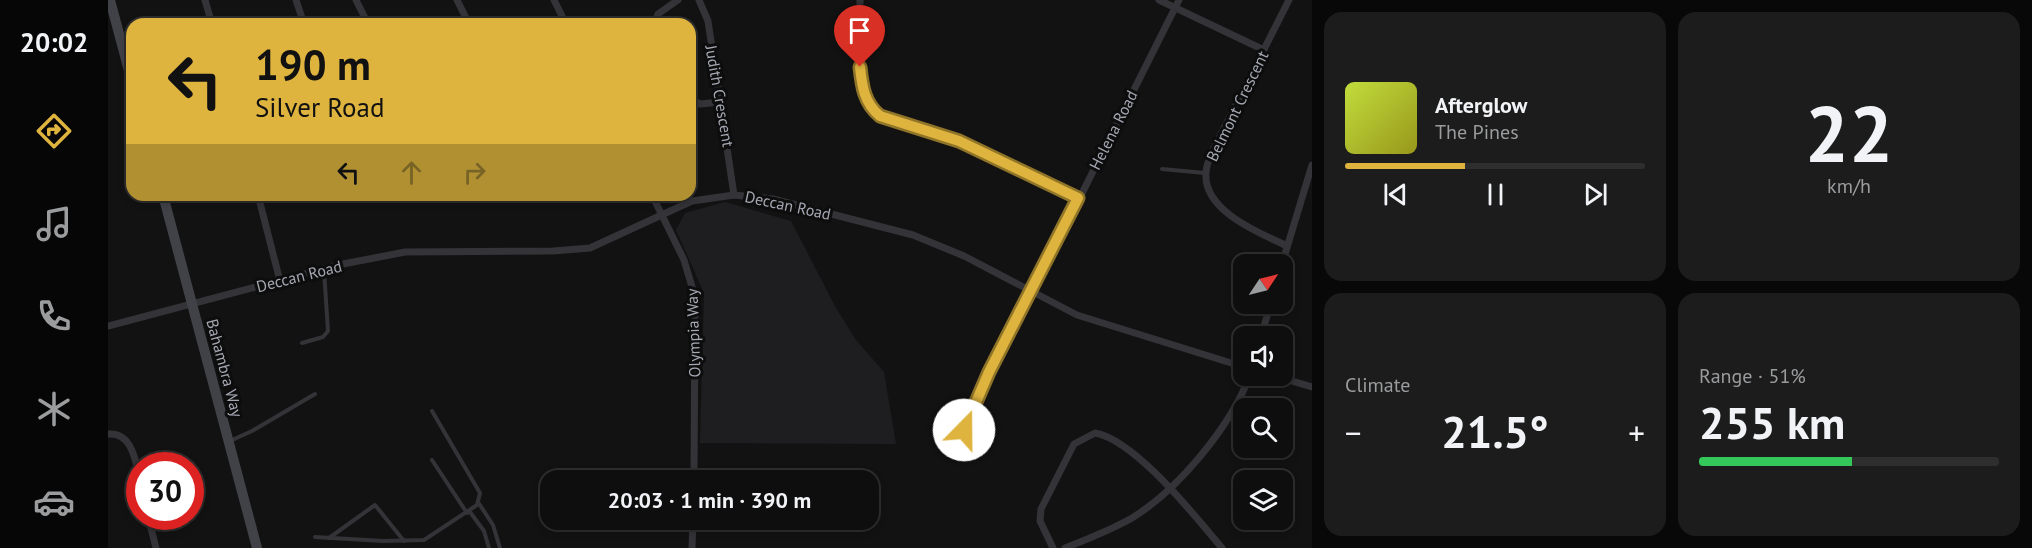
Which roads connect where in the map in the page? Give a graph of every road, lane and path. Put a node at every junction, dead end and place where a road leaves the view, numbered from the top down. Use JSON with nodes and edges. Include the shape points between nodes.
{"nodes":[{"id":1,"x":110,"y":0,"type":"edge"},
{"id":2,"x":205,"y":0,"type":"edge"},
{"id":3,"x":296,"y":0,"type":"edge"},
{"id":4,"x":356,"y":0,"type":"edge"},
{"id":5,"x":457,"y":0,"type":"edge"},
{"id":6,"x":554,"y":0,"type":"edge"},
{"id":7,"x":678,"y":0,"type":"edge"},
{"id":8,"x":699,"y":0,"type":"edge"},
{"id":9,"x":860,"y":0,"type":"edge"},
{"id":10,"x":1159,"y":0,"type":"edge"},
{"id":11,"x":1179,"y":0,"type":"edge"},
{"id":12,"x":1289,"y":0,"type":"edge"},
{"id":13,"x":1175,"y":8,"type":"junction"},
{"id":14,"x":210,"y":18,"type":"edge"},
{"id":15,"x":302,"y":18,"type":"edge"},
{"id":16,"x":365,"y":18,"type":"edge"},
{"id":17,"x":466,"y":18,"type":"edge"},
{"id":18,"x":563,"y":18,"type":"edge"},
{"id":19,"x":656,"y":18,"type":"edge"},
{"id":20,"x":113,"y":32,"type":"edge"},
{"id":21,"x":1264,"y":50,"type":"junction"},
{"id":22,"x":126,"y":66,"type":"edge"},
{"id":23,"x":696,"y":102,"type":"edge"},
{"id":24,"x":722,"y":102,"type":"junction"},
{"id":25,"x":1312,"y":165,"type":"edge"},
{"id":26,"x":1162,"y":169,"type":"dead end"},
{"id":27,"x":1206,"y":173,"type":"junction"},
{"id":28,"x":734,"y":195,"type":"junction"},
{"id":29,"x":1078,"y":198,"type":"junction"},
{"id":30,"x":696,"y":200,"type":"edge"},
{"id":31,"x":165,"y":201,"type":"edge"},
{"id":32,"x":260,"y":201,"type":"edge"},
{"id":33,"x":655,"y":201,"type":"edge"},
{"id":34,"x":692,"y":201,"type":"edge"},
{"id":35,"x":662,"y":215,"type":"junction"},
{"id":36,"x":1287,"y":246,"type":"junction"},
{"id":37,"x":1285,"y":254,"type":"edge"},
{"id":38,"x":324,"y":269,"type":"junction"},
{"id":39,"x":280,"y":281,"type":"junction"},
{"id":40,"x":1032,"y":293,"type":"junction"},
{"id":41,"x":192,"y":303,"type":"junction"},
{"id":42,"x":108,"y":326,"type":"edge"},
{"id":43,"x":302,"y":343,"type":"dead end"},
{"id":44,"x":1233,"y":364,"type":"edge"},
{"id":45,"x":1293,"y":382,"type":"edge"},
{"id":46,"x":1245,"y":386,"type":"edge"},
{"id":47,"x":1312,"y":387,"type":"edge"},
{"id":48,"x":315,"y":394,"type":"dead end"},
{"id":49,"x":432,"y":411,"type":"dead end"},
{"id":50,"x":108,"y":434,"type":"edge"},
{"id":51,"x":229,"y":441,"type":"junction"},
{"id":52,"x":132,"y":452,"type":"edge"},
{"id":53,"x":952,"y":454,"type":"dead end"},
{"id":54,"x":432,"y":460,"type":"dead end"},
{"id":55,"x":694,"y":470,"type":"edge"},
{"id":56,"x":1169,"y":488,"type":"junction"},
{"id":57,"x":478,"y":502,"type":"junction"},
{"id":58,"x":469,"y":512,"type":"junction"},
{"id":59,"x":152,"y":530,"type":"edge"},
{"id":60,"x":693,"y":530,"type":"edge"},
{"id":61,"x":315,"y":537,"type":"dead end"},
{"id":62,"x":329,"y":538,"type":"junction"},
{"id":63,"x":405,"y":541,"type":"junction"},
{"id":64,"x":156,"y":548,"type":"edge"},
{"id":65,"x":257,"y":548,"type":"edge"},
{"id":66,"x":489,"y":548,"type":"edge"},
{"id":67,"x":500,"y":548,"type":"edge"},
{"id":68,"x":692,"y":548,"type":"edge"},
{"id":69,"x":1053,"y":548,"type":"edge"},
{"id":70,"x":1065,"y":548,"type":"edge"},
{"id":71,"x":1222,"y":548,"type":"edge"}],
"edges":[{"from":1,"to":20,"type":"street"},
{"from":2,"to":14,"type":"street"},
{"from":3,"to":15,"type":"street"},
{"from":4,"to":16,"type":"street"},
{"from":5,"to":17,"type":"street"},
{"from":6,"to":18,"type":"street"},
{"from":7,"to":19,"type":"street"},
{"from":8,"to":24,"type":"street","name":"Judith Crescent","via":[[708,21]]},
{"from":9,"to":29,"type":"street","via":[[860,67],[864,95],[872,110],[896,123],[959,141]]},
{"from":10,"to":13,"type":"street"},
{"from":11,"to":13,"type":"street","name":"Helena Road"},
{"from":12,"to":21,"type":"street","name":"Belmont Crescent"},
{"from":13,"to":21,"type":"street"},
{"from":13,"to":29,"type":"street","name":"Helena Road"},
{"from":20,"to":22,"type":"street"},
{"from":21,"to":27,"type":"street","name":"Belmont Crescent","via":[[1213,150]]},
{"from":23,"to":24,"type":"street"},
{"from":24,"to":28,"type":"street","name":"Judith Crescent"},
{"from":25,"to":36,"type":"street"},
{"from":26,"to":27,"type":"lane"},
{"from":27,"to":36,"type":"street","name":"Belmont Crescent","via":[[1210,190],[1228,215]]},
{"from":28,"to":30,"type":"street","name":"Deccan Road"},
{"from":28,"to":40,"type":"street","name":"Deccan Road","via":[[795,204],[937,244]]},
{"from":29,"to":40,"type":"street","name":"Helena Road"},
{"from":31,"to":41,"type":"street","name":"Bahambra Way"},
{"from":32,"to":39,"type":"street"},
{"from":33,"to":35,"type":"street","name":"Olympia Way"},
{"from":34,"to":35,"type":"street","name":"Deccan Road"},
{"from":35,"to":38,"type":"street","name":"Deccan Road","via":[[590,248],[405,252]]},
{"from":35,"to":55,"type":"street","name":"Olympia Way","via":[[684,260],[695,297]]},
{"from":36,"to":37,"type":"street"},
{"from":38,"to":39,"type":"street","name":"Deccan Road"},
{"from":38,"to":43,"type":"lane","via":[[328,331],[323,337]]},
{"from":39,"to":41,"type":"street","name":"Deccan Road"},
{"from":40,"to":44,"type":"street","name":"Deccan Road","via":[[1077,315]]},
{"from":40,"to":53,"type":"street","name":"Helena Road","via":[[989,372]]},
{"from":41,"to":42,"type":"street","name":"Deccan Road"},
{"from":41,"to":51,"type":"street","name":"Bahambra Way"},
{"from":45,"to":47,"type":"street"},
{"from":46,"to":56,"type":"street","via":[[1228,421]]},
{"from":48,"to":51,"type":"lane"},
{"from":49,"to":57,"type":"lane","via":[[480,493]]},
{"from":50,"to":52,"type":"street","via":[[120,435]]},
{"from":51,"to":65,"type":"street","name":"Bahambra Way"},
{"from":54,"to":58,"type":"lane"},
{"from":56,"to":69,"type":"street","via":[[1115,440],[1089,434],[1066,455],[1041,509],[1040,522]]},
{"from":56,"to":70,"type":"street","via":[[1131,518]]},
{"from":56,"to":71,"type":"street"},
{"from":57,"to":58,"type":"lane"},
{"from":57,"to":67,"type":"lane","via":[[494,525]]},
{"from":58,"to":63,"type":"lane","via":[[424,540]]},
{"from":58,"to":66,"type":"lane","via":[[484,531]]},
{"from":59,"to":64,"type":"street"},
{"from":60,"to":68,"type":"street"},
{"from":61,"to":62,"type":"lane"},
{"from":62,"to":63,"type":"lane"},
{"from":62,"to":63,"type":"lane","via":[[375,505]]}]}
